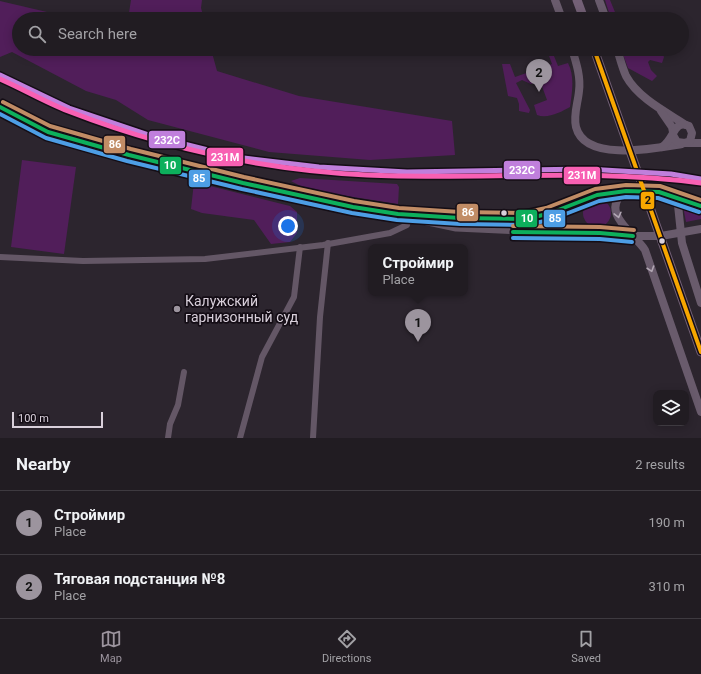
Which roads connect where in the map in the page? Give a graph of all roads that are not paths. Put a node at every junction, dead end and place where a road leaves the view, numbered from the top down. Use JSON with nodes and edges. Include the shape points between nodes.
{"nodes":[{"id":1,"x":555,"y":0,"type":"edge"},
{"id":2,"x":577,"y":0,"type":"edge"},
{"id":3,"x":599,"y":0,"type":"edge"},
{"id":4,"x":559,"y":12,"type":"edge"},
{"id":5,"x":581,"y":12,"type":"edge"},
{"id":6,"x":603,"y":12,"type":"edge"},
{"id":7,"x":574,"y":56,"type":"edge"},
{"id":8,"x":597,"y":56,"type":"edge"},
{"id":9,"x":619,"y":56,"type":"edge"},
{"id":10,"x":656,"y":106,"type":"junction"},
{"id":11,"x":0,"y":107,"type":"edge"},
{"id":12,"x":687,"y":126,"type":"junction"},
{"id":13,"x":673,"y":134,"type":"junction"},
{"id":14,"x":701,"y":134,"type":"edge"},
{"id":15,"x":701,"y":143,"type":"edge"},
{"id":16,"x":684,"y":144,"type":"junction"},
{"id":17,"x":659,"y":148,"type":"junction"},
{"id":18,"x":626,"y":191,"type":"junction"},
{"id":19,"x":673,"y":196,"type":"junction"},
{"id":20,"x":701,"y":206,"type":"edge"},
{"id":21,"x":398,"y":214,"type":"junction"},
{"id":22,"x":408,"y":218,"type":"junction"},
{"id":23,"x":701,"y":229,"type":"edge"},
{"id":24,"x":681,"y":233,"type":"junction"},
{"id":25,"x":633,"y":236,"type":"junction"},
{"id":26,"x":328,"y":243,"type":"junction"},
{"id":27,"x":300,"y":247,"type":"junction"},
{"id":28,"x":0,"y":257,"type":"edge"},
{"id":29,"x":701,"y":303,"type":"edge"},
{"id":30,"x":701,"y":352,"type":"edge"},
{"id":31,"x":184,"y":372,"type":"dead end"},
{"id":32,"x":701,"y":412,"type":"edge"},
{"id":33,"x":168,"y":438,"type":"edge"},
{"id":34,"x":240,"y":438,"type":"edge"},
{"id":35,"x":313,"y":438,"type":"edge"}],
"edges":[{"from":1,"to":4,"type":"main road"},
{"from":2,"to":5,"type":"main road"},
{"from":3,"to":6,"type":"main road"},
{"from":7,"to":17,"type":"main road","via":[[579,79],[575,119],[576,127],[584,141],[599,148],[616,150]]},
{"from":8,"to":30,"type":"main road"},
{"from":9,"to":10,"type":"main road","via":[[626,76],[635,88]]},
{"from":10,"to":12,"type":"main road"},
{"from":10,"to":13,"type":"main road","via":[[667,119]]},
{"from":11,"to":21,"type":"street","via":[[48,132],[129,155],[243,183]]},
{"from":12,"to":13,"type":"main road","via":[[678,126]]},
{"from":12,"to":14,"type":"main road"},
{"from":12,"to":16,"type":"main road","via":[[692,130],[692,136],[690,141]]},
{"from":13,"to":16,"type":"main road","via":[[677,142]]},
{"from":13,"to":17,"type":"main road","via":[[667,144]]},
{"from":15,"to":16,"type":"main road"},
{"from":16,"to":17,"type":"main road"},
{"from":18,"to":19,"type":"main road","via":[[659,192]]},
{"from":18,"to":21,"type":"street","via":[[597,195],[548,214],[524,219]]},
{"from":18,"to":25,"type":"main road","one_way":true,"via":[[618,199],[617,214],[625,229]]},
{"from":19,"to":20,"type":"main road"},
{"from":19,"to":24,"type":"main road","via":[[678,205]]},
{"from":21,"to":22,"type":"street"},
{"from":22,"to":25,"type":"street","via":[[456,228]]},
{"from":22,"to":26,"type":"street","via":[[407,225],[390,233]]},
{"from":23,"to":24,"type":"main road"},
{"from":24,"to":25,"type":"main road"},
{"from":24,"to":29,"type":"main road"},
{"from":25,"to":32,"type":"main road","one_way":true,"via":[[645,250]]},
{"from":26,"to":27,"type":"street"},
{"from":26,"to":35,"type":"street","via":[[320,317]]},
{"from":27,"to":28,"type":"street","via":[[205,259],[83,261]]},
{"from":27,"to":34,"type":"street","via":[[294,298],[262,357]]},
{"from":31,"to":33,"type":"street"}]}
